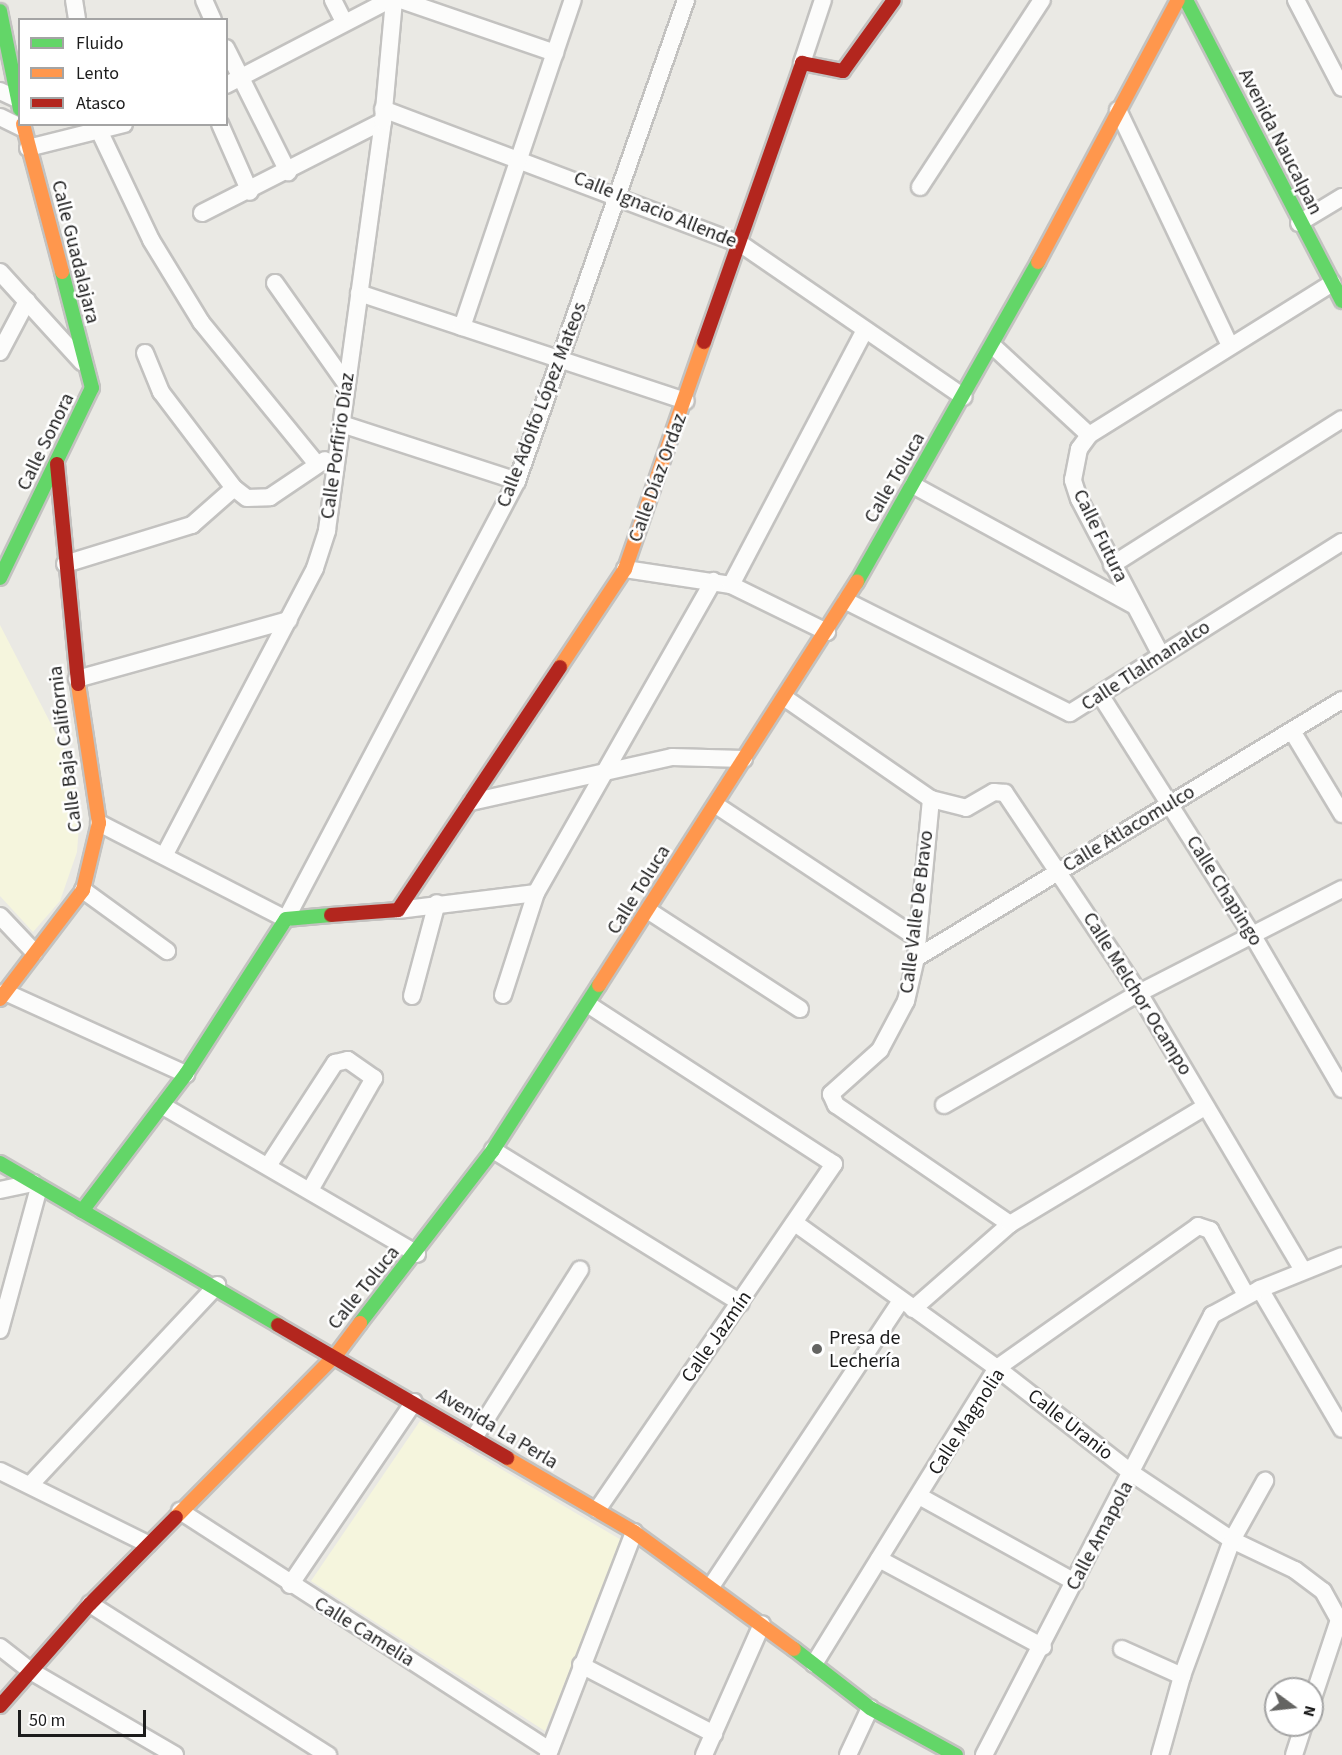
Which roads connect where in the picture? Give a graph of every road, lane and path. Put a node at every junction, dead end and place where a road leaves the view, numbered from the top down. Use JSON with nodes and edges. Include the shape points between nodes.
{"nodes":[{"id":1,"x":74,"y":0,"type":"edge"},
{"id":2,"x":204,"y":0,"type":"edge"},
{"id":3,"x":333,"y":0,"type":"edge"},
{"id":4,"x":389,"y":0,"type":"edge"},
{"id":5,"x":394,"y":0,"type":"edge"},
{"id":6,"x":401,"y":0,"type":"edge"},
{"id":7,"x":573,"y":0,"type":"edge"},
{"id":8,"x":686,"y":0,"type":"edge"},
{"id":9,"x":823,"y":0,"type":"edge"},
{"id":10,"x":894,"y":0,"type":"edge"},
{"id":11,"x":1042,"y":0,"type":"edge"},
{"id":12,"x":1178,"y":0,"type":"edge"},
{"id":13,"x":1186,"y":0,"type":"edge"},
{"id":14,"x":1296,"y":0,"type":"edge"},
{"id":15,"x":0,"y":11,"type":"edge"},
{"id":16,"x":77,"y":18,"type":"edge"},
{"id":17,"x":212,"y":18,"type":"edge"},
{"id":18,"x":344,"y":22,"type":"junction"},
{"id":19,"x":555,"y":53,"type":"junction"},
{"id":20,"x":228,"y":56,"type":"edge"},
{"id":21,"x":802,"y":63,"type":"junction"},
{"id":22,"x":234,"y":82,"type":"edge"},
{"id":23,"x":1342,"y":88,"type":"edge"},
{"id":24,"x":0,"y":91,"type":"edge"},
{"id":25,"x":18,"y":99,"type":"edge"},
{"id":26,"x":18,"y":103,"type":"edge"},
{"id":27,"x":1118,"y":110,"type":"junction"},
{"id":28,"x":383,"y":115,"type":"junction"},
{"id":29,"x":0,"y":117,"type":"edge"},
{"id":30,"x":18,"y":124,"type":"edge"},
{"id":31,"x":23,"y":126,"type":"edge"},
{"id":32,"x":221,"y":126,"type":"edge"},
{"id":33,"x":96,"y":128,"type":"edge"},
{"id":34,"x":28,"y":148,"type":"junction"},
{"id":35,"x":518,"y":156,"type":"junction"},
{"id":36,"x":288,"y":172,"type":"junction"},
{"id":37,"x":920,"y":187,"type":"dead end"},
{"id":38,"x":250,"y":192,"type":"junction"},
{"id":39,"x":620,"y":194,"type":"junction"},
{"id":40,"x":1342,"y":197,"type":"edge"},
{"id":41,"x":202,"y":213,"type":"dead end"},
{"id":42,"x":1299,"y":223,"type":"junction"},
{"id":43,"x":741,"y":244,"type":"junction"},
{"id":44,"x":0,"y":272,"type":"edge"},
{"id":45,"x":275,"y":283,"type":"dead end"},
{"id":46,"x":1332,"y":283,"type":"junction"},
{"id":47,"x":359,"y":293,"type":"junction"},
{"id":48,"x":27,"y":301,"type":"junction"},
{"id":49,"x":1342,"y":301,"type":"edge"},
{"id":50,"x":462,"y":327,"type":"junction"},
{"id":51,"x":865,"y":330,"type":"junction"},
{"id":52,"x":1229,"y":344,"type":"junction"},
{"id":53,"x":993,"y":346,"type":"junction"},
{"id":54,"x":0,"y":352,"type":"edge"},
{"id":55,"x":145,"y":353,"type":"dead end"},
{"id":56,"x":561,"y":360,"type":"junction"},
{"id":57,"x":82,"y":362,"type":"junction"},
{"id":58,"x":347,"y":386,"type":"junction"},
{"id":59,"x":92,"y":388,"type":"joint"},
{"id":60,"x":964,"y":397,"type":"junction"},
{"id":61,"x":686,"y":401,"type":"junction"},
{"id":62,"x":1342,"y":418,"type":"edge"},
{"id":63,"x":342,"y":424,"type":"junction"},
{"id":64,"x":1089,"y":435,"type":"junction"},
{"id":65,"x":337,"y":456,"type":"junction"},
{"id":66,"x":57,"y":464,"type":"junction"},
{"id":67,"x":316,"y":464,"type":"junction"},
{"id":68,"x":517,"y":481,"type":"junction"},
{"id":69,"x":913,"y":485,"type":"junction"},
{"id":70,"x":234,"y":488,"type":"junction"},
{"id":71,"x":1342,"y":542,"type":"edge"},
{"id":72,"x":65,"y":564,"type":"junction"},
{"id":73,"x":1112,"y":565,"type":"junction"},
{"id":74,"x":625,"y":569,"type":"junction"},
{"id":75,"x":0,"y":578,"type":"edge"},
{"id":76,"x":713,"y":581,"type":"junction"},
{"id":77,"x":731,"y":585,"type":"junction"},
{"id":78,"x":846,"y":601,"type":"junction"},
{"id":79,"x":1134,"y":606,"type":"junction"},
{"id":80,"x":289,"y":620,"type":"junction"},
{"id":81,"x":827,"y":632,"type":"junction"},
{"id":82,"x":1161,"y":655,"type":"junction"},
{"id":83,"x":77,"y":679,"type":"junction"},
{"id":84,"x":1101,"y":696,"type":"junction"},
{"id":85,"x":785,"y":698,"type":"junction"},
{"id":86,"x":1342,"y":700,"type":"edge"},
{"id":87,"x":1292,"y":730,"type":"junction"},
{"id":88,"x":744,"y":759,"type":"junction"},
{"id":89,"x":608,"y":771,"type":"junction"},
{"id":90,"x":932,"y":799,"type":"junction"},
{"id":91,"x":471,"y":802,"type":"junction"},
{"id":92,"x":1171,"y":804,"type":"junction"},
{"id":93,"x":716,"y":805,"type":"junction"},
{"id":94,"x":1342,"y":814,"type":"edge"},
{"id":95,"x":99,"y":824,"type":"junction"},
{"id":96,"x":164,"y":856,"type":"junction"},
{"id":97,"x":1059,"y":872,"type":"junction"},
{"id":98,"x":1342,"y":889,"type":"edge"},
{"id":99,"x":83,"y":890,"type":"junction"},
{"id":100,"x":536,"y":893,"type":"junction"},
{"id":101,"x":437,"y":903,"type":"junction"},
{"id":102,"x":398,"y":910,"type":"junction"},
{"id":103,"x":649,"y":911,"type":"junction"},
{"id":104,"x":0,"y":916,"type":"edge"},
{"id":105,"x":286,"y":919,"type":"junction"},
{"id":106,"x":1252,"y":936,"type":"junction"},
{"id":107,"x":917,"y":938,"type":"junction"},
{"id":108,"x":167,"y":951,"type":"dead end"},
{"id":109,"x":34,"y":952,"type":"junction"},
{"id":110,"x":916,"y":958,"type":"junction"},
{"id":111,"x":1139,"y":993,"type":"junction"},
{"id":112,"x":503,"y":995,"type":"dead end"},
{"id":113,"x":2,"y":996,"type":"edge"},
{"id":114,"x":412,"y":996,"type":"dead end"},
{"id":115,"x":589,"y":1005,"type":"junction"},
{"id":116,"x":800,"y":1009,"type":"dead end"},
{"id":117,"x":1337,"y":1067,"type":"edge"},
{"id":118,"x":186,"y":1074,"type":"junction"},
{"id":119,"x":1342,"y":1089,"type":"edge"},
{"id":120,"x":944,"y":1105,"type":"dead end"},
{"id":121,"x":163,"y":1106,"type":"junction"},
{"id":122,"x":1205,"y":1107,"type":"junction"},
{"id":123,"x":493,"y":1150,"type":"junction"},
{"id":124,"x":0,"y":1163,"type":"edge"},
{"id":125,"x":268,"y":1167,"type":"junction"},
{"id":126,"x":36,"y":1185,"type":"junction"},
{"id":127,"x":0,"y":1190,"type":"edge"},
{"id":128,"x":310,"y":1190,"type":"junction"},
{"id":129,"x":82,"y":1211,"type":"junction"},
{"id":130,"x":795,"y":1223,"type":"junction"},
{"id":131,"x":1010,"y":1224,"type":"junction"},
{"id":132,"x":417,"y":1254,"type":"junction"},
{"id":133,"x":1342,"y":1256,"type":"edge"},
{"id":134,"x":1303,"y":1269,"type":"junction"},
{"id":135,"x":580,"y":1270,"type":"dead end"},
{"id":136,"x":217,"y":1285,"type":"junction"},
{"id":137,"x":1253,"y":1292,"type":"junction"},
{"id":138,"x":741,"y":1302,"type":"junction"},
{"id":139,"x":907,"y":1304,"type":"junction"},
{"id":140,"x":0,"y":1330,"type":"edge"},
{"id":141,"x":336,"y":1355,"type":"junction"},
{"id":142,"x":997,"y":1368,"type":"junction"},
{"id":143,"x":414,"y":1402,"type":"junction"},
{"id":144,"x":1342,"y":1427,"type":"edge"},
{"id":145,"x":474,"y":1438,"type":"junction"},
{"id":146,"x":0,"y":1471,"type":"edge"},
{"id":147,"x":1133,"y":1474,"type":"junction"},
{"id":148,"x":1265,"y":1481,"type":"dead end"},
{"id":149,"x":30,"y":1485,"type":"junction"},
{"id":150,"x":919,"y":1496,"type":"junction"},
{"id":151,"x":597,"y":1510,"type":"junction"},
{"id":152,"x":180,"y":1511,"type":"junction"},
{"id":153,"x":634,"y":1532,"type":"junction"},
{"id":154,"x":1232,"y":1540,"type":"junction"},
{"id":155,"x":148,"y":1544,"type":"junction"},
{"id":156,"x":879,"y":1559,"type":"junction"},
{"id":157,"x":1075,"y":1582,"type":"junction"},
{"id":158,"x":290,"y":1585,"type":"junction"},
{"id":159,"x":712,"y":1585,"type":"junction"},
{"id":160,"x":90,"y":1604,"type":"junction"},
{"id":161,"x":1340,"y":1620,"type":"edge"},
{"id":162,"x":762,"y":1624,"type":"junction"},
{"id":163,"x":0,"y":1647,"type":"edge"},
{"id":164,"x":1043,"y":1647,"type":"junction"},
{"id":165,"x":1122,"y":1649,"type":"dead end"},
{"id":166,"x":814,"y":1664,"type":"junction"},
{"id":167,"x":582,"y":1665,"type":"junction"},
{"id":168,"x":29,"y":1670,"type":"junction"},
{"id":169,"x":1182,"y":1676,"type":"junction"},
{"id":170,"x":1320,"y":1677,"type":"edge"},
{"id":171,"x":0,"y":1706,"type":"edge"},
{"id":172,"x":870,"y":1708,"type":"junction"},
{"id":173,"x":714,"y":1734,"type":"junction"},
{"id":174,"x":1300,"y":1737,"type":"edge"},
{"id":175,"x":549,"y":1752,"type":"edge"},
{"id":176,"x":175,"y":1755,"type":"edge"},
{"id":177,"x":328,"y":1755,"type":"edge"},
{"id":178,"x":705,"y":1755,"type":"edge"},
{"id":179,"x":848,"y":1755,"type":"edge"},
{"id":180,"x":956,"y":1755,"type":"edge"},
{"id":181,"x":984,"y":1755,"type":"edge"},
{"id":182,"x":1160,"y":1755,"type":"edge"},
{"id":183,"x":1294,"y":1755,"type":"edge"}],
"edges":[{"from":1,"to":16,"type":"street"},
{"from":2,"to":17,"type":"street"},
{"from":3,"to":18,"type":"street"},
{"from":4,"to":18,"type":"street"},
{"from":5,"to":28,"type":"street","name":"Calle Porfirio Díaz"},
{"from":6,"to":19,"type":"street"},
{"from":7,"to":19,"type":"street"},
{"from":8,"to":39,"type":"street","name":"Calle Adolfo López Mateos"},
{"from":9,"to":21,"type":"street","name":"Calle Díaz Ordaz"},
{"from":10,"to":21,"type":"main road","via":[[843,71]]},
{"from":11,"to":37,"type":"street"},
{"from":12,"to":27,"type":"main road","name":"Calle Toluca"},
{"from":13,"to":42,"type":"main road","name":"Avenida Naucalpan"},
{"from":14,"to":23,"type":"street"},
{"from":15,"to":25,"type":"main road"},
{"from":18,"to":22,"type":"street"},
{"from":19,"to":35,"type":"street"},
{"from":20,"to":22,"type":"street"},
{"from":21,"to":43,"type":"main road","name":"Calle Díaz Ordaz"},
{"from":22,"to":36,"type":"street"},
{"from":24,"to":26,"type":"street"},
{"from":27,"to":52,"type":"street"},
{"from":27,"to":53,"type":"main road","name":"Calle Toluca"},
{"from":28,"to":35,"type":"street","name":"Calle Ignacio Allende"},
{"from":28,"to":36,"type":"street"},
{"from":28,"to":47,"type":"street","name":"Calle Porfirio Díaz"},
{"from":29,"to":30,"type":"street"},
{"from":31,"to":34,"type":"main road","name":"Calle Guadalajara"},
{"from":32,"to":38,"type":"street"},
{"from":33,"to":34,"type":"street"},
{"from":33,"to":67,"type":"street","via":[[151,240],[201,322]]},
{"from":34,"to":57,"type":"main road","name":"Calle Guadalajara"},
{"from":35,"to":39,"type":"street","name":"Calle Ignacio Allende"},
{"from":35,"to":50,"type":"street"},
{"from":36,"to":38,"type":"street"},
{"from":38,"to":41,"type":"street"},
{"from":39,"to":43,"type":"street","name":"Calle Ignacio Allende"},
{"from":39,"to":56,"type":"street","name":"Calle Adolfo López Mateos"},
{"from":40,"to":42,"type":"street"},
{"from":42,"to":46,"type":"main road","name":"Avenida Naucalpan"},
{"from":43,"to":51,"type":"street","name":"Calle Ignacio Allende"},
{"from":43,"to":61,"type":"main road","name":"Calle Díaz Ordaz"},
{"from":44,"to":48,"type":"street"},
{"from":45,"to":58,"type":"street"},
{"from":46,"to":49,"type":"main road","name":"Avenida Naucalpan"},
{"from":46,"to":52,"type":"street"},
{"from":47,"to":50,"type":"street"},
{"from":47,"to":58,"type":"street","name":"Calle Porfirio Díaz"},
{"from":48,"to":54,"type":"street"},
{"from":48,"to":57,"type":"street"},
{"from":50,"to":56,"type":"street"},
{"from":51,"to":60,"type":"street","name":"Calle Ignacio Allende"},
{"from":51,"to":77,"type":"street"},
{"from":52,"to":64,"type":"street"},
{"from":53,"to":60,"type":"main road","name":"Calle Toluca"},
{"from":53,"to":64,"type":"street"},
{"from":55,"to":70,"type":"street","via":[[161,392]]},
{"from":56,"to":61,"type":"street"},
{"from":56,"to":68,"type":"street","name":"Calle Adolfo López Mateos"},
{"from":57,"to":59,"type":"main road","name":"Calle Guadalajara"},
{"from":58,"to":63,"type":"street","name":"Calle Porfirio Díaz"},
{"from":59,"to":66,"type":"main road","name":"Calle Sonora"},
{"from":60,"to":69,"type":"main road","name":"Calle Toluca"},
{"from":61,"to":74,"type":"main road","name":"Calle Díaz Ordaz"},
{"from":62,"to":73,"type":"street"},
{"from":63,"to":65,"type":"street","name":"Calle Porfirio Díaz"},
{"from":63,"to":68,"type":"street"},
{"from":64,"to":73,"type":"street","name":"Calle Futura","via":[[1073,464],[1073,480]]},
{"from":65,"to":67,"type":"street"},
{"from":65,"to":80,"type":"street","name":"Calle Porfirio Díaz","via":[[327,530],[315,568]]},
{"from":66,"to":72,"type":"main road","name":"Calle Baja California"},
{"from":66,"to":75,"type":"main road","name":"Calle Sonora"},
{"from":67,"to":70,"type":"street","via":[[270,497],[247,498]]},
{"from":68,"to":105,"type":"street","name":"Calle Adolfo López Mateos"},
{"from":69,"to":78,"type":"main road","name":"Calle Toluca"},
{"from":69,"to":79,"type":"street"},
{"from":70,"to":72,"type":"street","via":[[192,525]]},
{"from":71,"to":82,"type":"street","name":"Calle Tlalmanalco"},
{"from":72,"to":83,"type":"main road","name":"Calle Baja California"},
{"from":73,"to":79,"type":"street","name":"Calle Futura"},
{"from":74,"to":76,"type":"street"},
{"from":74,"to":91,"type":"main road","name":"Calle Díaz Ordaz"},
{"from":76,"to":77,"type":"street"},
{"from":76,"to":89,"type":"street"},
{"from":77,"to":81,"type":"street"},
{"from":78,"to":81,"type":"main road","name":"Calle Toluca"},
{"from":78,"to":84,"type":"street","name":"Calle Tlalmanalco","via":[[1057,710],[1070,713]]},
{"from":79,"to":82,"type":"street","name":"Calle Futura"},
{"from":80,"to":83,"type":"street"},
{"from":80,"to":96,"type":"street","name":"Calle Porfirio Díaz"},
{"from":81,"to":85,"type":"main road","name":"Calle Toluca"},
{"from":82,"to":84,"type":"street","name":"Calle Tlalmanalco"},
{"from":83,"to":95,"type":"main road","name":"Calle Baja California"},
{"from":84,"to":92,"type":"street","name":"Calle Chapingo"},
{"from":85,"to":88,"type":"main road","name":"Calle Toluca"},
{"from":85,"to":90,"type":"street"},
{"from":86,"to":87,"type":"street","name":"Calle Atlacomulco"},
{"from":87,"to":92,"type":"street","name":"Calle Atlacomulco"},
{"from":87,"to":94,"type":"street"},
{"from":88,"to":89,"type":"street","via":[[672,757]]},
{"from":88,"to":93,"type":"main road","name":"Calle Toluca"},
{"from":89,"to":91,"type":"street"},
{"from":89,"to":100,"type":"street"},
{"from":90,"to":97,"type":"street","name":"Calle Melchor Ocampo","via":[[966,808],[1000,790]]},
{"from":90,"to":107,"type":"street","name":"Calle Valle De Bravo"},
{"from":91,"to":102,"type":"main road","name":"Calle Díaz Ordaz"},
{"from":92,"to":97,"type":"street","name":"Calle Atlacomulco"},
{"from":92,"to":106,"type":"street","name":"Calle Chapingo"},
{"from":93,"to":103,"type":"main road","name":"Calle Toluca"},
{"from":93,"to":107,"type":"street"},
{"from":95,"to":96,"type":"street"},
{"from":95,"to":99,"type":"main road","name":"Calle Baja California"},
{"from":96,"to":105,"type":"street"},
{"from":97,"to":110,"type":"street","name":"Calle Atlacomulco"},
{"from":97,"to":111,"type":"street","name":"Calle Melchor Ocampo"},
{"from":98,"to":106,"type":"street"},
{"from":99,"to":108,"type":"street"},
{"from":99,"to":109,"type":"main road","name":"Calle Baja California"},
{"from":100,"to":101,"type":"street"},
{"from":100,"to":112,"type":"street"},
{"from":101,"to":102,"type":"street"},
{"from":101,"to":114,"type":"street"},
{"from":102,"to":105,"type":"main road"},
{"from":103,"to":115,"type":"main road","name":"Calle Toluca"},
{"from":103,"to":116,"type":"street"},
{"from":104,"to":109,"type":"street"},
{"from":105,"to":118,"type":"main road","name":"Calle Adolfo López Mateos"},
{"from":106,"to":111,"type":"street"},
{"from":106,"to":117,"type":"street","name":"Calle Chapingo"},
{"from":107,"to":110,"type":"street","name":"Calle Valle De Bravo"},
{"from":109,"to":113,"type":"main road","name":"Calle Baja California"},
{"from":110,"to":131,"type":"street","name":"Calle Valle De Bravo","via":[[895,1030],[865,1067],[840,1082],[831,1094],[833,1101]]},
{"from":111,"to":120,"type":"street"},
{"from":111,"to":122,"type":"street","name":"Calle Melchor Ocampo"},
{"from":113,"to":118,"type":"street"},
{"from":115,"to":123,"type":"main road","name":"Calle Toluca"},
{"from":115,"to":130,"type":"street","name":"Calle Jazmín","via":[[834,1164]]},
{"from":117,"to":119,"type":"street","name":"Calle Chapingo"},
{"from":118,"to":121,"type":"main road","name":"Calle Adolfo López Mateos"},
{"from":121,"to":125,"type":"street"},
{"from":121,"to":129,"type":"main road","name":"Calle Adolfo López Mateos"},
{"from":122,"to":131,"type":"street"},
{"from":122,"to":134,"type":"street","name":"Calle Melchor Ocampo"},
{"from":123,"to":132,"type":"main road","name":"Calle Toluca"},
{"from":123,"to":138,"type":"street"},
{"from":124,"to":126,"type":"main road","name":"Avenida La Perla"},
{"from":125,"to":128,"type":"street"},
{"from":125,"to":128,"type":"street","via":[[335,1063],[348,1060],[374,1078]]},
{"from":126,"to":127,"type":"street"},
{"from":126,"to":129,"type":"main road","name":"Avenida La Perla"},
{"from":126,"to":140,"type":"street"},
{"from":128,"to":132,"type":"street"},
{"from":129,"to":136,"type":"main road","name":"Avenida La Perla"},
{"from":130,"to":138,"type":"street","name":"Calle Jazmín"},
{"from":130,"to":139,"type":"street","name":"Calle Uranio"},
{"from":131,"to":139,"type":"street"},
{"from":132,"to":141,"type":"main road","name":"Calle Toluca"},
{"from":133,"to":134,"type":"street"},
{"from":134,"to":137,"type":"street"},
{"from":135,"to":145,"type":"street"},
{"from":136,"to":141,"type":"main road","name":"Avenida La Perla"},
{"from":136,"to":149,"type":"street"},
{"from":137,"to":142,"type":"street","name":"Calle Magnolia","via":[[1210,1230],[1198,1226]]},
{"from":137,"to":144,"type":"street"},
{"from":137,"to":147,"type":"street","name":"Calle Amapola","via":[[1212,1315]]},
{"from":138,"to":151,"type":"street","name":"Calle Jazmín"},
{"from":139,"to":142,"type":"street","name":"Calle Uranio"},
{"from":139,"to":159,"type":"street"},
{"from":141,"to":143,"type":"main road","name":"Avenida La Perla"},
{"from":141,"to":152,"type":"main road","name":"Calle Toluca"},
{"from":142,"to":147,"type":"street","name":"Calle Uranio"},
{"from":142,"to":150,"type":"street","name":"Calle Magnolia"},
{"from":143,"to":145,"type":"main road","name":"Avenida La Perla"},
{"from":143,"to":158,"type":"street"},
{"from":145,"to":151,"type":"main road","name":"Avenida La Perla"},
{"from":146,"to":149,"type":"street"},
{"from":147,"to":154,"type":"street","name":"Calle Uranio"},
{"from":147,"to":157,"type":"street","name":"Calle Amapola"},
{"from":148,"to":154,"type":"street"},
{"from":149,"to":155,"type":"street"},
{"from":150,"to":156,"type":"street","name":"Calle Magnolia"},
{"from":150,"to":157,"type":"street"},
{"from":151,"to":153,"type":"main road","name":"Avenida La Perla"},
{"from":152,"to":155,"type":"main road","name":"Calle Toluca"},
{"from":152,"to":158,"type":"street","name":"Calle Camelia"},
{"from":153,"to":159,"type":"main road","name":"Avenida La Perla"},
{"from":153,"to":167,"type":"street"},
{"from":154,"to":161,"type":"street","name":"Calle Uranio","via":[[1323,1591]]},
{"from":154,"to":169,"type":"street"},
{"from":155,"to":160,"type":"main road","name":"Calle Toluca"},
{"from":156,"to":164,"type":"street"},
{"from":156,"to":166,"type":"street","name":"Calle Magnolia"},
{"from":157,"to":164,"type":"street","name":"Calle Amapola"},
{"from":158,"to":175,"type":"street","name":"Calle Camelia"},
{"from":159,"to":162,"type":"main road","name":"Avenida La Perla"},
{"from":160,"to":168,"type":"main road","name":"Calle Toluca"},
{"from":160,"to":177,"type":"street"},
{"from":161,"to":170,"type":"street"},
{"from":162,"to":166,"type":"main road","name":"Avenida La Perla"},
{"from":162,"to":173,"type":"street"},
{"from":163,"to":168,"type":"street"},
{"from":164,"to":181,"type":"street","name":"Calle Amapola"},
{"from":165,"to":169,"type":"street"},
{"from":166,"to":172,"type":"main road","name":"Avenida La Perla"},
{"from":167,"to":173,"type":"street"},
{"from":167,"to":175,"type":"street"},
{"from":168,"to":171,"type":"main road","name":"Calle Toluca"},
{"from":168,"to":176,"type":"street"},
{"from":169,"to":182,"type":"street"},
{"from":172,"to":179,"type":"street"},
{"from":172,"to":180,"type":"main road","name":"Avenida La Perla"},
{"from":173,"to":178,"type":"street"},
{"from":174,"to":183,"type":"street"}]}
